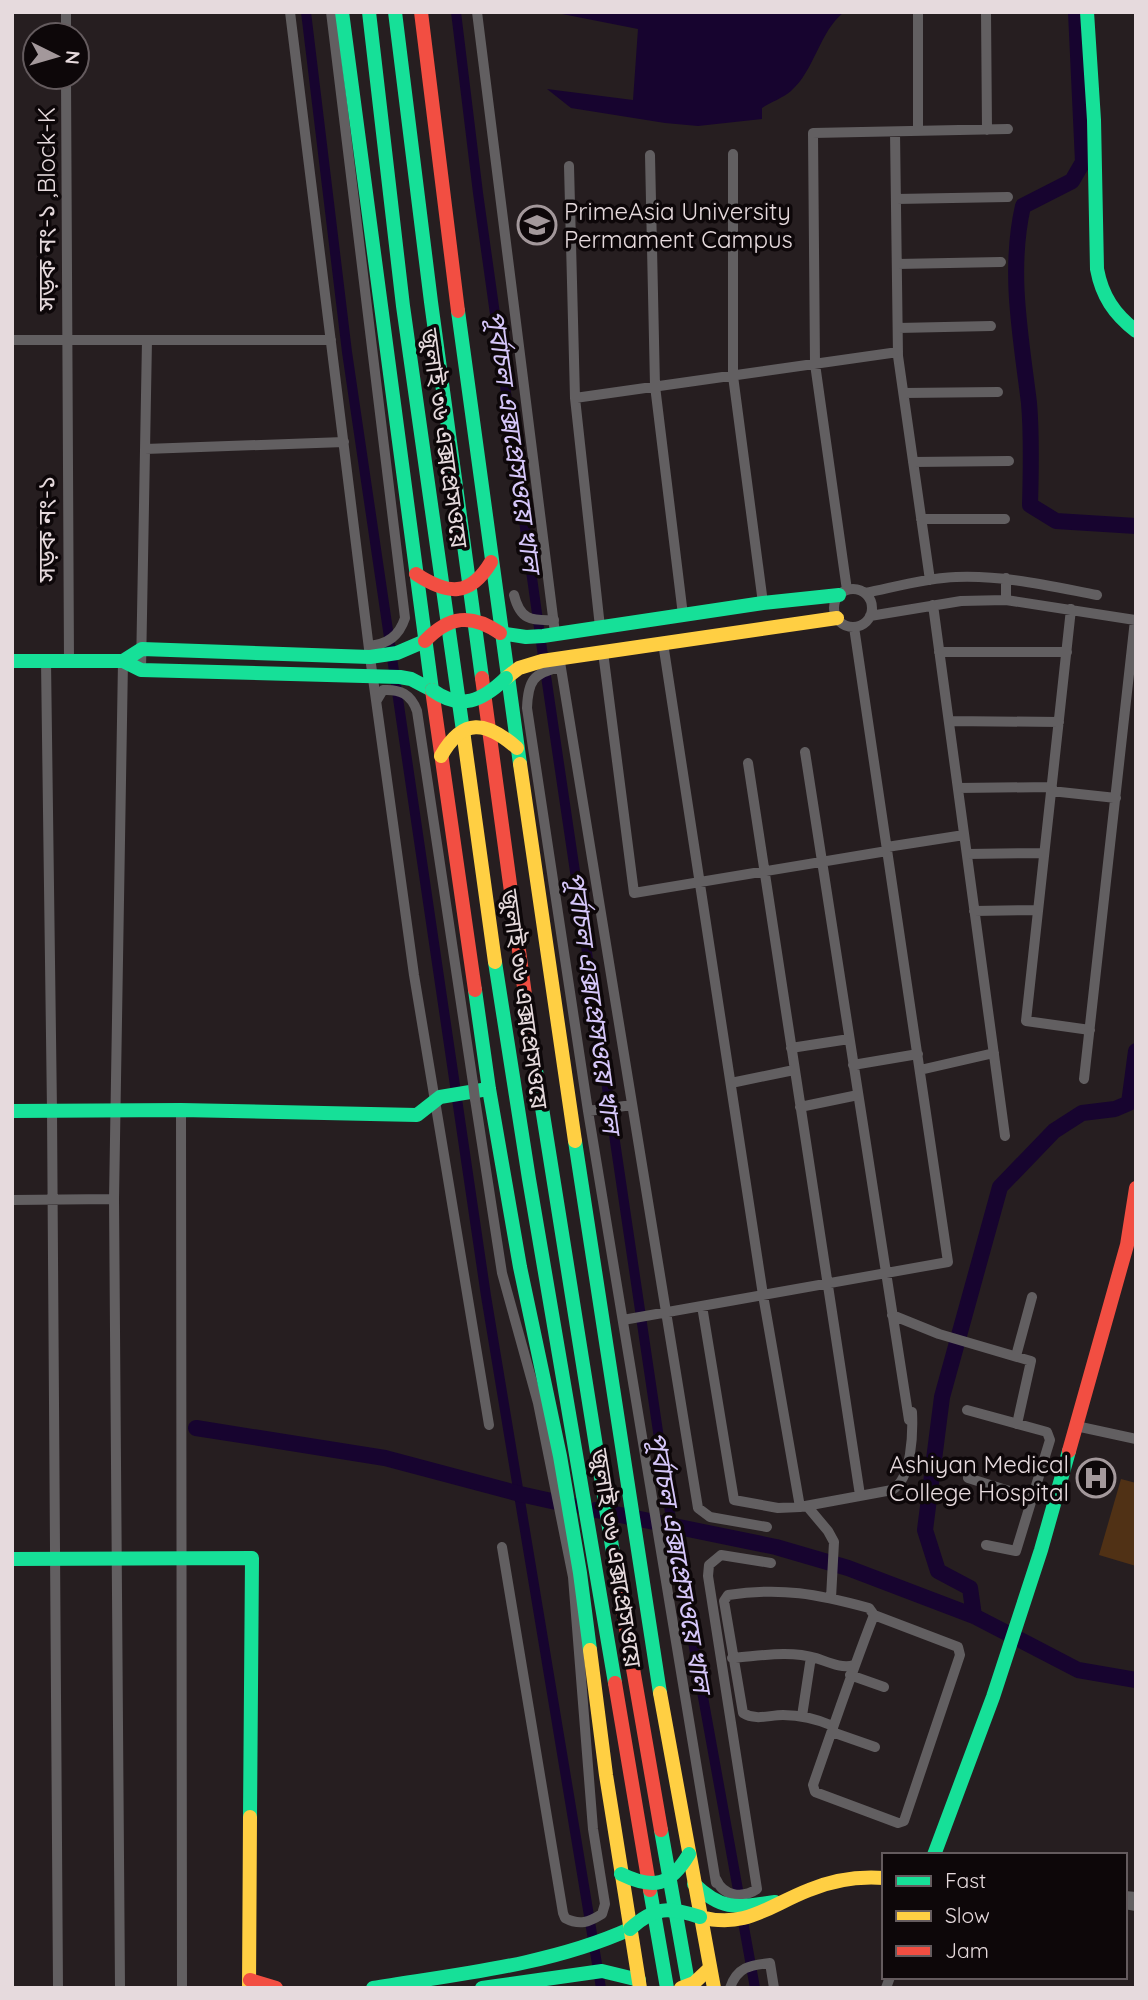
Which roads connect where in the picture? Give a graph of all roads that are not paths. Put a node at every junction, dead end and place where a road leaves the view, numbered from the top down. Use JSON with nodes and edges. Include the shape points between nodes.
{"nodes":[{"id":1,"x":290,"y":12,"type":"edge"},
{"id":2,"x":331,"y":12,"type":"edge"},
{"id":3,"x":341,"y":12,"type":"edge"},
{"id":4,"x":369,"y":12,"type":"edge"},
{"id":5,"x":395,"y":12,"type":"edge"},
{"id":6,"x":411,"y":12,"type":"edge"},
{"id":7,"x":421,"y":12,"type":"edge"},
{"id":8,"x":477,"y":12,"type":"edge"},
{"id":9,"x":918,"y":12,"type":"edge"},
{"id":10,"x":986,"y":12,"type":"edge"},
{"id":11,"x":1087,"y":12,"type":"edge"},
{"id":12,"x":66,"y":91,"type":"edge"},
{"id":13,"x":1008,"y":129,"type":"dead end"},
{"id":14,"x":987,"y":130,"type":"junction"},
{"id":15,"x":895,"y":131,"type":"junction"},
{"id":16,"x":918,"y":131,"type":"junction"},
{"id":17,"x":437,"y":148,"type":"junction"},
{"id":18,"x":733,"y":154,"type":"dead end"},
{"id":19,"x":650,"y":155,"type":"dead end"},
{"id":20,"x":569,"y":166,"type":"dead end"},
{"id":21,"x":1009,"y":197,"type":"dead end"},
{"id":22,"x":896,"y":199,"type":"junction"},
{"id":23,"x":1001,"y":262,"type":"dead end"},
{"id":24,"x":897,"y":264,"type":"junction"},
{"id":25,"x":991,"y":326,"type":"dead end"},
{"id":26,"x":898,"y":328,"type":"junction"},
{"id":27,"x":1136,"y":331,"type":"edge"},
{"id":28,"x":12,"y":340,"type":"edge"},
{"id":29,"x":68,"y":340,"type":"junction"},
{"id":30,"x":147,"y":340,"type":"junction"},
{"id":31,"x":331,"y":340,"type":"junction"},
{"id":32,"x":898,"y":352,"type":"junction"},
{"id":33,"x":815,"y":364,"type":"junction"},
{"id":34,"x":733,"y":376,"type":"junction"},
{"id":35,"x":655,"y":386,"type":"junction"},
{"id":36,"x":998,"y":392,"type":"dead end"},
{"id":37,"x":904,"y":393,"type":"junction"},
{"id":38,"x":575,"y":398,"type":"junction"},
{"id":39,"x":344,"y":442,"type":"junction"},
{"id":40,"x":145,"y":449,"type":"junction"},
{"id":41,"x":1010,"y":461,"type":"dead end"},
{"id":42,"x":914,"y":462,"type":"junction"},
{"id":43,"x":921,"y":519,"type":"junction"},
{"id":44,"x":1005,"y":519,"type":"dead end"},
{"id":45,"x":491,"y":562,"type":"junction"},
{"id":46,"x":416,"y":574,"type":"junction"},
{"id":47,"x":1006,"y":578,"type":"junction"},
{"id":48,"x":930,"y":580,"type":"junction"},
{"id":49,"x":843,"y":592,"type":"junction"},
{"id":50,"x":865,"y":593,"type":"junction"},
{"id":51,"x":514,"y":595,"type":"dead end"},
{"id":52,"x":1097,"y":595,"type":"dead end"},
{"id":53,"x":1006,"y":600,"type":"junction"},
{"id":54,"x":763,"y":604,"type":"junction"},
{"id":55,"x":933,"y":605,"type":"junction"},
{"id":56,"x":1071,"y":609,"type":"junction"},
{"id":57,"x":683,"y":615,"type":"junction"},
{"id":58,"x":870,"y":616,"type":"junction"},
{"id":59,"x":837,"y":618,"type":"junction"},
{"id":60,"x":554,"y":626,"type":"junction"},
{"id":61,"x":600,"y":627,"type":"junction"},
{"id":62,"x":854,"y":627,"type":"junction"},
{"id":63,"x":500,"y":633,"type":"junction"},
{"id":64,"x":425,"y":641,"type":"junction"},
{"id":65,"x":663,"y":643,"type":"junction"},
{"id":66,"x":142,"y":649,"type":"junction"},
{"id":67,"x":370,"y":652,"type":"junction"},
{"id":68,"x":603,"y":652,"type":"junction"},
{"id":69,"x":939,"y":652,"type":"junction"},
{"id":70,"x":1067,"y":652,"type":"junction"},
{"id":71,"x":12,"y":661,"type":"edge"},
{"id":72,"x":46,"y":661,"type":"junction"},
{"id":73,"x":69,"y":661,"type":"junction"},
{"id":74,"x":124,"y":661,"type":"junction"},
{"id":75,"x":560,"y":663,"type":"junction"},
{"id":76,"x":141,"y":670,"type":"junction"},
{"id":77,"x":374,"y":678,"type":"junction"},
{"id":78,"x":506,"y":678,"type":"junction"},
{"id":79,"x":432,"y":690,"type":"junction"},
{"id":80,"x":377,"y":700,"type":"junction"},
{"id":81,"x":948,"y":721,"type":"junction"},
{"id":82,"x":1059,"y":722,"type":"junction"},
{"id":83,"x":517,"y":748,"type":"junction"},
{"id":84,"x":805,"y":752,"type":"dead end"},
{"id":85,"x":441,"y":756,"type":"junction"},
{"id":86,"x":748,"y":762,"type":"dead end"},
{"id":87,"x":958,"y":788,"type":"junction"},
{"id":88,"x":1051,"y":789,"type":"junction"},
{"id":89,"x":1116,"y":798,"type":"junction"},
{"id":90,"x":964,"y":835,"type":"junction"},
{"id":91,"x":887,"y":849,"type":"junction"},
{"id":92,"x":1044,"y":853,"type":"junction"},
{"id":93,"x":967,"y":854,"type":"junction"},
{"id":94,"x":822,"y":862,"type":"junction"},
{"id":95,"x":764,"y":871,"type":"junction"},
{"id":96,"x":700,"y":882,"type":"junction"},
{"id":97,"x":1038,"y":910,"type":"junction"},
{"id":98,"x":974,"y":911,"type":"junction"},
{"id":99,"x":1090,"y":1030,"type":"junction"},
{"id":100,"x":849,"y":1039,"type":"junction"},
{"id":101,"x":791,"y":1048,"type":"junction"},
{"id":102,"x":994,"y":1053,"type":"junction"},
{"id":103,"x":918,"y":1054,"type":"junction"},
{"id":104,"x":853,"y":1065,"type":"junction"},
{"id":105,"x":794,"y":1070,"type":"junction"},
{"id":106,"x":920,"y":1070,"type":"junction"},
{"id":107,"x":1084,"y":1079,"type":"dead end"},
{"id":108,"x":731,"y":1083,"type":"junction"},
{"id":109,"x":489,"y":1089,"type":"junction"},
{"id":110,"x":474,"y":1091,"type":"junction"},
{"id":111,"x":858,"y":1095,"type":"junction"},
{"id":112,"x":437,"y":1099,"type":"junction"},
{"id":113,"x":632,"y":1105,"type":"junction"},
{"id":114,"x":800,"y":1107,"type":"junction"},
{"id":115,"x":116,"y":1110,"type":"junction"},
{"id":116,"x":181,"y":1110,"type":"junction"},
{"id":117,"x":12,"y":1111,"type":"edge"},
{"id":118,"x":52,"y":1111,"type":"junction"},
{"id":119,"x":588,"y":1111,"type":"junction"},
{"id":120,"x":1005,"y":1136,"type":"dead end"},
{"id":121,"x":1136,"y":1188,"type":"edge"},
{"id":122,"x":114,"y":1199,"type":"junction"},
{"id":123,"x":12,"y":1200,"type":"edge"},
{"id":124,"x":53,"y":1201,"type":"junction"},
{"id":125,"x":889,"y":1274,"type":"junction"},
{"id":126,"x":827,"y":1283,"type":"junction"},
{"id":127,"x":763,"y":1295,"type":"junction"},
{"id":128,"x":1032,"y":1297,"type":"dead end"},
{"id":129,"x":702,"y":1306,"type":"junction"},
{"id":130,"x":666,"y":1312,"type":"junction"},
{"id":131,"x":892,"y":1315,"type":"junction"},
{"id":132,"x":623,"y":1320,"type":"junction"},
{"id":133,"x":1016,"y":1356,"type":"junction"},
{"id":134,"x":967,"y":1410,"type":"dead end"},
{"id":135,"x":909,"y":1419,"type":"dead end"},
{"id":136,"x":1017,"y":1423,"type":"junction"},
{"id":137,"x":489,"y":1425,"type":"dead end"},
{"id":138,"x":1076,"y":1426,"type":"junction"},
{"id":139,"x":1136,"y":1439,"type":"edge"},
{"id":140,"x":555,"y":1457,"type":"junction"},
{"id":141,"x":968,"y":1478,"type":"dead end"},
{"id":142,"x":860,"y":1495,"type":"junction"},
{"id":143,"x":1032,"y":1498,"type":"junction"},
{"id":144,"x":804,"y":1506,"type":"junction"},
{"id":145,"x":767,"y":1527,"type":"dead end"},
{"id":146,"x":986,"y":1545,"type":"dead end"},
{"id":147,"x":502,"y":1547,"type":"dead end"},
{"id":148,"x":658,"y":1552,"type":"dead end"},
{"id":149,"x":12,"y":1559,"type":"edge"},
{"id":150,"x":55,"y":1559,"type":"junction"},
{"id":151,"x":116,"y":1559,"type":"junction"},
{"id":152,"x":181,"y":1559,"type":"junction"},
{"id":153,"x":771,"y":1563,"type":"dead end"},
{"id":154,"x":576,"y":1575,"type":"junction"},
{"id":155,"x":831,"y":1598,"type":"junction"},
{"id":156,"x":874,"y":1615,"type":"junction"},
{"id":157,"x":811,"y":1657,"type":"junction"},
{"id":158,"x":733,"y":1658,"type":"junction"},
{"id":159,"x":852,"y":1670,"type":"junction"},
{"id":160,"x":884,"y":1687,"type":"dead end"},
{"id":161,"x":802,"y":1716,"type":"junction"},
{"id":162,"x":833,"y":1729,"type":"junction"},
{"id":163,"x":875,"y":1747,"type":"dead end"},
{"id":164,"x":935,"y":1853,"type":"edge"},
{"id":165,"x":688,"y":1854,"type":"junction"},
{"id":166,"x":621,"y":1874,"type":"junction"},
{"id":167,"x":882,"y":1878,"type":"edge"},
{"id":168,"x":716,"y":1883,"type":"junction"},
{"id":169,"x":694,"y":1884,"type":"junction"},
{"id":170,"x":759,"y":1910,"type":"junction"},
{"id":171,"x":700,"y":1917,"type":"junction"},
{"id":172,"x":630,"y":1929,"type":"junction"},
{"id":173,"x":710,"y":1968,"type":"junction"},
{"id":174,"x":437,"y":1983,"type":"edge"},
{"id":175,"x":250,"y":1984,"type":"edge"},
{"id":176,"x":639,"y":1984,"type":"edge"},
{"id":177,"x":58,"y":1988,"type":"edge"},
{"id":178,"x":120,"y":1988,"type":"edge"},
{"id":179,"x":182,"y":1988,"type":"edge"},
{"id":180,"x":276,"y":1988,"type":"edge"},
{"id":181,"x":373,"y":1988,"type":"edge"},
{"id":182,"x":482,"y":1988,"type":"edge"},
{"id":183,"x":652,"y":1988,"type":"edge"},
{"id":184,"x":667,"y":1988,"type":"edge"},
{"id":185,"x":681,"y":1988,"type":"edge"},
{"id":186,"x":689,"y":1988,"type":"edge"},
{"id":187,"x":714,"y":1988,"type":"edge"},
{"id":188,"x":730,"y":1988,"type":"edge"},
{"id":189,"x":775,"y":1988,"type":"edge"}],
"edges":[{"from":1,"to":31,"type":"street"},
{"from":2,"to":67,"type":"street","via":[[405,618],[396,636]]},
{"from":3,"to":46,"type":"main road"},
{"from":4,"to":184,"type":"main road","name":"জুলাই ৩৬ এক্সপ্রেসওয়ে","via":[[403,306],[502,1008]]},
{"from":5,"to":186,"type":"main road","name":"জুলাই ৩৬ এক্সপ্রেসওয়ে","via":[[526,1005],[595,1448]]},
{"from":6,"to":17,"type":"main road","via":[[425,118]]},
{"from":7,"to":17,"type":"main road"},
{"from":8,"to":60,"type":"street"},
{"from":9,"to":16,"type":"street"},
{"from":10,"to":14,"type":"street"},
{"from":11,"to":27,"type":"main road","via":[[1096,185],[1093,231],[1100,282],[1112,312]]},
{"from":12,"to":29,"type":"street","name":"সড়ক নং-১ ,Block-K"},
{"from":13,"to":14,"type":"street"},
{"from":14,"to":16,"type":"street"},
{"from":15,"to":16,"type":"street"},
{"from":15,"to":22,"type":"street"},
{"from":15,"to":33,"type":"street","via":[[813,133]]},
{"from":17,"to":45,"type":"main road"},
{"from":18,"to":34,"type":"street"},
{"from":19,"to":35,"type":"street"},
{"from":20,"to":38,"type":"street"},
{"from":21,"to":22,"type":"street"},
{"from":22,"to":24,"type":"street"},
{"from":23,"to":24,"type":"street"},
{"from":24,"to":26,"type":"street"},
{"from":25,"to":26,"type":"street"},
{"from":26,"to":32,"type":"street"},
{"from":28,"to":29,"type":"street"},
{"from":29,"to":30,"type":"street"},
{"from":29,"to":73,"type":"street","name":"সড়ক নং-১"},
{"from":30,"to":31,"type":"street"},
{"from":30,"to":40,"type":"street"},
{"from":31,"to":39,"type":"street"},
{"from":32,"to":33,"type":"street"},
{"from":32,"to":37,"type":"street"},
{"from":33,"to":34,"type":"street"},
{"from":33,"to":49,"type":"street"},
{"from":34,"to":35,"type":"street"},
{"from":34,"to":54,"type":"street"},
{"from":35,"to":38,"type":"street"},
{"from":35,"to":57,"type":"street"},
{"from":36,"to":37,"type":"street"},
{"from":37,"to":42,"type":"street"},
{"from":38,"to":61,"type":"street"},
{"from":39,"to":40,"type":"street"},
{"from":39,"to":67,"type":"street"},
{"from":40,"to":66,"type":"street"},
{"from":41,"to":42,"type":"street"},
{"from":42,"to":43,"type":"street"},
{"from":43,"to":44,"type":"street"},
{"from":43,"to":48,"type":"street"},
{"from":45,"to":46,"type":"main road","bridge":true,"via":[[478,582],[460,590],[436,587]]},
{"from":45,"to":63,"type":"main road"},
{"from":46,"to":64,"type":"main road"},
{"from":47,"to":48,"type":"street"},
{"from":47,"to":52,"type":"street"},
{"from":47,"to":53,"type":"street"},
{"from":48,"to":50,"type":"street"},
{"from":49,"to":50,"type":"street","via":[[856,589]]},
{"from":49,"to":54,"type":"main road"},
{"from":49,"to":59,"type":"street","via":[[834,609]]},
{"from":50,"to":58,"type":"street","via":[[872,606]]},
{"from":51,"to":60,"type":"street","bridge":true,"via":[[517,610],[526,617]]},
{"from":53,"to":55,"type":"street"},
{"from":53,"to":56,"type":"street"},
{"from":54,"to":57,"type":"main road"},
{"from":55,"to":58,"type":"street"},
{"from":55,"to":69,"type":"street"},
{"from":56,"to":70,"type":"street"},
{"from":56,"to":89,"type":"street","via":[[1135,620]]},
{"from":57,"to":61,"type":"main road"},
{"from":58,"to":62,"type":"street"},
{"from":59,"to":62,"type":"street"},
{"from":59,"to":65,"type":"main road"},
{"from":60,"to":61,"type":"main road"},
{"from":60,"to":63,"type":"main road","via":[[526,637]]},
{"from":62,"to":91,"type":"street"},
{"from":63,"to":64,"type":"main road","bridge":true,"via":[[482,621],[466,618],[438,627]]},
{"from":63,"to":78,"type":"main road"},
{"from":64,"to":67,"type":"main road","via":[[397,653]]},
{"from":64,"to":79,"type":"main road"},
{"from":65,"to":68,"type":"main road"},
{"from":65,"to":96,"type":"street"},
{"from":66,"to":67,"type":"main road"},
{"from":66,"to":74,"type":"main road"},
{"from":66,"to":76,"type":"street"},
{"from":67,"to":77,"type":"street"},
{"from":68,"to":75,"type":"main road"},
{"from":68,"to":96,"type":"street","via":[[634,893]]},
{"from":69,"to":70,"type":"street"},
{"from":69,"to":81,"type":"street"},
{"from":70,"to":82,"type":"street"},
{"from":71,"to":72,"type":"main road"},
{"from":72,"to":73,"type":"main road"},
{"from":72,"to":118,"type":"street"},
{"from":73,"to":74,"type":"main road"},
{"from":74,"to":76,"type":"main road"},
{"from":74,"to":115,"type":"street"},
{"from":75,"to":78,"type":"main road","via":[[519,668]]},
{"from":75,"to":113,"type":"street"},
{"from":75,"to":119,"type":"street","via":[[533,679],[527,708]]},
{"from":76,"to":77,"type":"main road"},
{"from":77,"to":79,"type":"main road","via":[[411,679]]},
{"from":77,"to":80,"type":"street"},
{"from":78,"to":79,"type":"main road","bridge":true,"via":[[488,695],[471,701],[446,700]]},
{"from":78,"to":83,"type":"main road"},
{"from":79,"to":85,"type":"main road"},
{"from":80,"to":110,"type":"street","via":[[383,690],[402,691],[417,710]]},
{"from":80,"to":112,"type":"street"},
{"from":81,"to":82,"type":"street"},
{"from":81,"to":87,"type":"street"},
{"from":82,"to":88,"type":"street"},
{"from":83,"to":85,"type":"main road","bridge":true,"via":[[492,728],[477,726],[455,735]]},
{"from":83,"to":165,"type":"main road","via":[[620,1441]]},
{"from":84,"to":94,"type":"street"},
{"from":85,"to":109,"type":"main road"},
{"from":86,"to":95,"type":"street"},
{"from":87,"to":88,"type":"street"},
{"from":87,"to":90,"type":"street"},
{"from":88,"to":89,"type":"street"},
{"from":88,"to":92,"type":"street"},
{"from":89,"to":99,"type":"street"},
{"from":90,"to":91,"type":"street"},
{"from":90,"to":93,"type":"street"},
{"from":91,"to":94,"type":"street"},
{"from":91,"to":103,"type":"street"},
{"from":92,"to":93,"type":"street"},
{"from":92,"to":97,"type":"street"},
{"from":93,"to":98,"type":"street"},
{"from":94,"to":95,"type":"street"},
{"from":94,"to":100,"type":"street"},
{"from":95,"to":96,"type":"street"},
{"from":95,"to":101,"type":"street"},
{"from":96,"to":108,"type":"street"},
{"from":97,"to":98,"type":"street"},
{"from":97,"to":99,"type":"street","via":[[1026,1021]]},
{"from":98,"to":102,"type":"street"},
{"from":99,"to":107,"type":"street"},
{"from":100,"to":101,"type":"street"},
{"from":100,"to":104,"type":"street"},
{"from":101,"to":105,"type":"street"},
{"from":102,"to":106,"type":"street"},
{"from":102,"to":120,"type":"street"},
{"from":103,"to":104,"type":"street"},
{"from":103,"to":106,"type":"street"},
{"from":104,"to":111,"type":"street"},
{"from":105,"to":108,"type":"street"},
{"from":105,"to":114,"type":"street"},
{"from":106,"to":125,"type":"street","via":[[948,1262]]},
{"from":108,"to":127,"type":"street"},
{"from":109,"to":110,"type":"main road"},
{"from":109,"to":140,"type":"main road"},
{"from":110,"to":112,"type":"main road"},
{"from":110,"to":140,"type":"street","via":[[502,1273]]},
{"from":111,"to":114,"type":"street"},
{"from":111,"to":125,"type":"street"},
{"from":112,"to":116,"type":"main road","via":[[417,1115]]},
{"from":112,"to":137,"type":"street"},
{"from":113,"to":119,"type":"street"},
{"from":113,"to":130,"type":"street"},
{"from":114,"to":126,"type":"street"},
{"from":115,"to":116,"type":"main road"},
{"from":115,"to":118,"type":"main road"},
{"from":115,"to":122,"type":"street"},
{"from":116,"to":152,"type":"street"},
{"from":117,"to":118,"type":"main road"},
{"from":118,"to":124,"type":"street"},
{"from":119,"to":132,"type":"street"},
{"from":121,"to":138,"type":"main road","via":[[1127,1245]]},
{"from":122,"to":124,"type":"street"},
{"from":122,"to":151,"type":"street"},
{"from":123,"to":124,"type":"street"},
{"from":124,"to":150,"type":"street"},
{"from":125,"to":126,"type":"street"},
{"from":125,"to":131,"type":"street"},
{"from":125,"to":142,"type":"street","via":[[912,1415],[912,1441],[898,1486]]},
{"from":126,"to":127,"type":"street"},
{"from":126,"to":142,"type":"street"},
{"from":127,"to":129,"type":"street"},
{"from":127,"to":144,"type":"street"},
{"from":128,"to":133,"type":"street"},
{"from":129,"to":130,"type":"street"},
{"from":129,"to":144,"type":"street","via":[[734,1500],[778,1508]]},
{"from":130,"to":132,"type":"street"},
{"from":130,"to":145,"type":"street","via":[[698,1508],[710,1517]]},
{"from":131,"to":133,"type":"street"},
{"from":131,"to":135,"type":"street"},
{"from":132,"to":168,"type":"street"},
{"from":133,"to":136,"type":"street","via":[[1031,1361]]},
{"from":134,"to":136,"type":"street"},
{"from":136,"to":143,"type":"street","via":[[1049,1435]]},
{"from":138,"to":139,"type":"street"},
{"from":138,"to":164,"type":"main road","via":[[1027,1594]]},
{"from":140,"to":154,"type":"main road"},
{"from":141,"to":143,"type":"street"},
{"from":142,"to":144,"type":"street"},
{"from":143,"to":146,"type":"street","via":[[1016,1551]]},
{"from":144,"to":155,"type":"street","via":[[834,1542]]},
{"from":147,"to":154,"type":"street","via":[[562,1913],[580,1924],[602,1914],[605,1904],[593,1829]]},
{"from":148,"to":168,"type":"street"},
{"from":149,"to":150,"type":"main road"},
{"from":150,"to":151,"type":"main road"},
{"from":150,"to":177,"type":"street"},
{"from":151,"to":152,"type":"main road"},
{"from":151,"to":178,"type":"street"},
{"from":152,"to":175,"type":"main road","via":[[252,1558]]},
{"from":152,"to":179,"type":"street"},
{"from":153,"to":168,"type":"street","via":[[721,1555],[709,1565],[757,1889],[735,1895]]},
{"from":154,"to":166,"type":"main road"},
{"from":155,"to":156,"type":"street","via":[[869,1608]]},
{"from":155,"to":158,"type":"street","via":[[791,1591],[728,1595],[724,1601]]},
{"from":156,"to":159,"type":"street"},
{"from":156,"to":162,"type":"street","via":[[958,1647],[960,1655],[904,1821],[898,1824],[815,1792],[813,1785]]},
{"from":157,"to":158,"type":"street"},
{"from":157,"to":159,"type":"street"},
{"from":157,"to":161,"type":"street"},
{"from":158,"to":161,"type":"street","via":[[743,1713],[755,1718]]},
{"from":159,"to":160,"type":"street"},
{"from":159,"to":162,"type":"street"},
{"from":161,"to":162,"type":"street"},
{"from":162,"to":163,"type":"street"},
{"from":165,"to":166,"type":"main road","bridge":true,"via":[[679,1872],[665,1882],[638,1882]]},
{"from":165,"to":169,"type":"main road"},
{"from":166,"to":172,"type":"main road"},
{"from":167,"to":170,"type":"main road","via":[[854,1877],[825,1884]]},
{"from":169,"to":170,"type":"main road","via":[[715,1903]]},
{"from":169,"to":171,"type":"main road"},
{"from":170,"to":171,"type":"main road","via":[[715,1922]]},
{"from":171,"to":172,"type":"main road","bridge":true,"via":[[682,1911],[651,1911]]},
{"from":171,"to":173,"type":"main road"},
{"from":172,"to":174,"type":"main road","via":[[606,1941]]},
{"from":172,"to":176,"type":"main road"},
{"from":173,"to":185,"type":"main road","bridge":true},
{"from":173,"to":187,"type":"main road"},
{"from":174,"to":181,"type":"main road"},
{"from":175,"to":180,"type":"main road"},
{"from":176,"to":182,"type":"main road","via":[[602,1971]]},
{"from":176,"to":183,"type":"main road"},
{"from":188,"to":189,"type":"street","via":[[747,1966],[770,1963]]}]}
